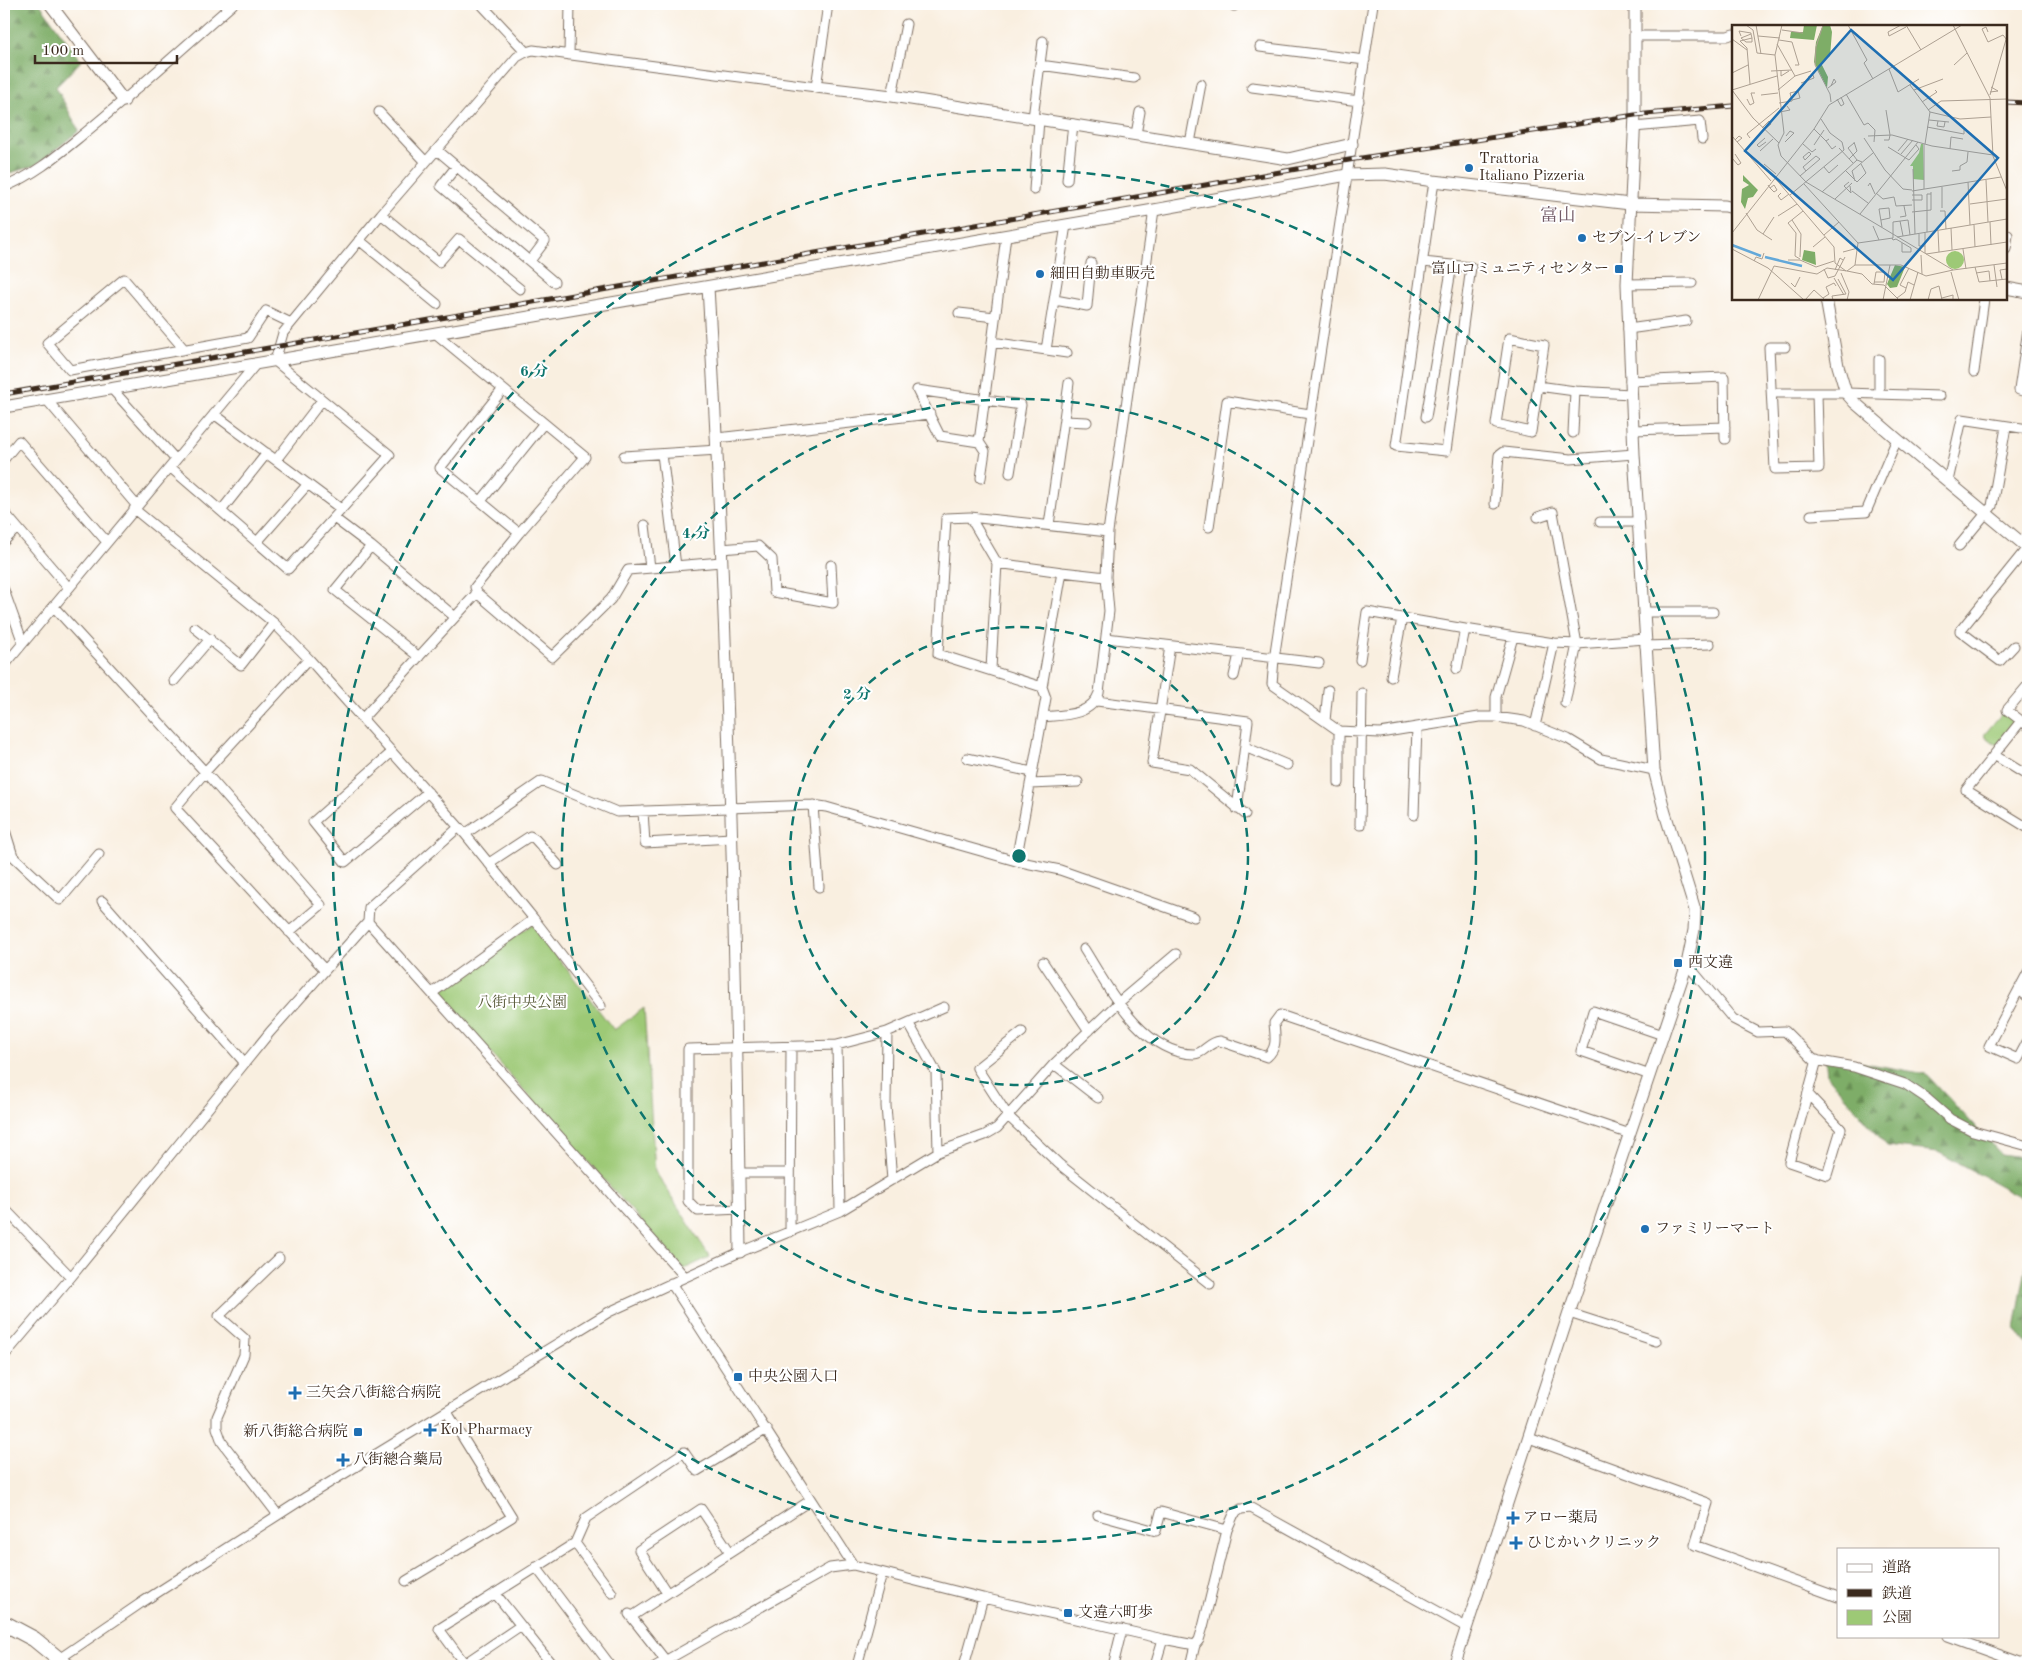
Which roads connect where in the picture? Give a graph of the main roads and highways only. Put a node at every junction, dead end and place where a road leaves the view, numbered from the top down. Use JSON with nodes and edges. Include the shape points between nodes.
{"nodes":[{"id":1,"x":4,"y":1623,"type":"edge"},
{"id":2,"x":63,"y":1663,"type":"edge"}],
"edges":[{"from":1,"to":2,"type":"highway","via":[[34,1639]]}]}
